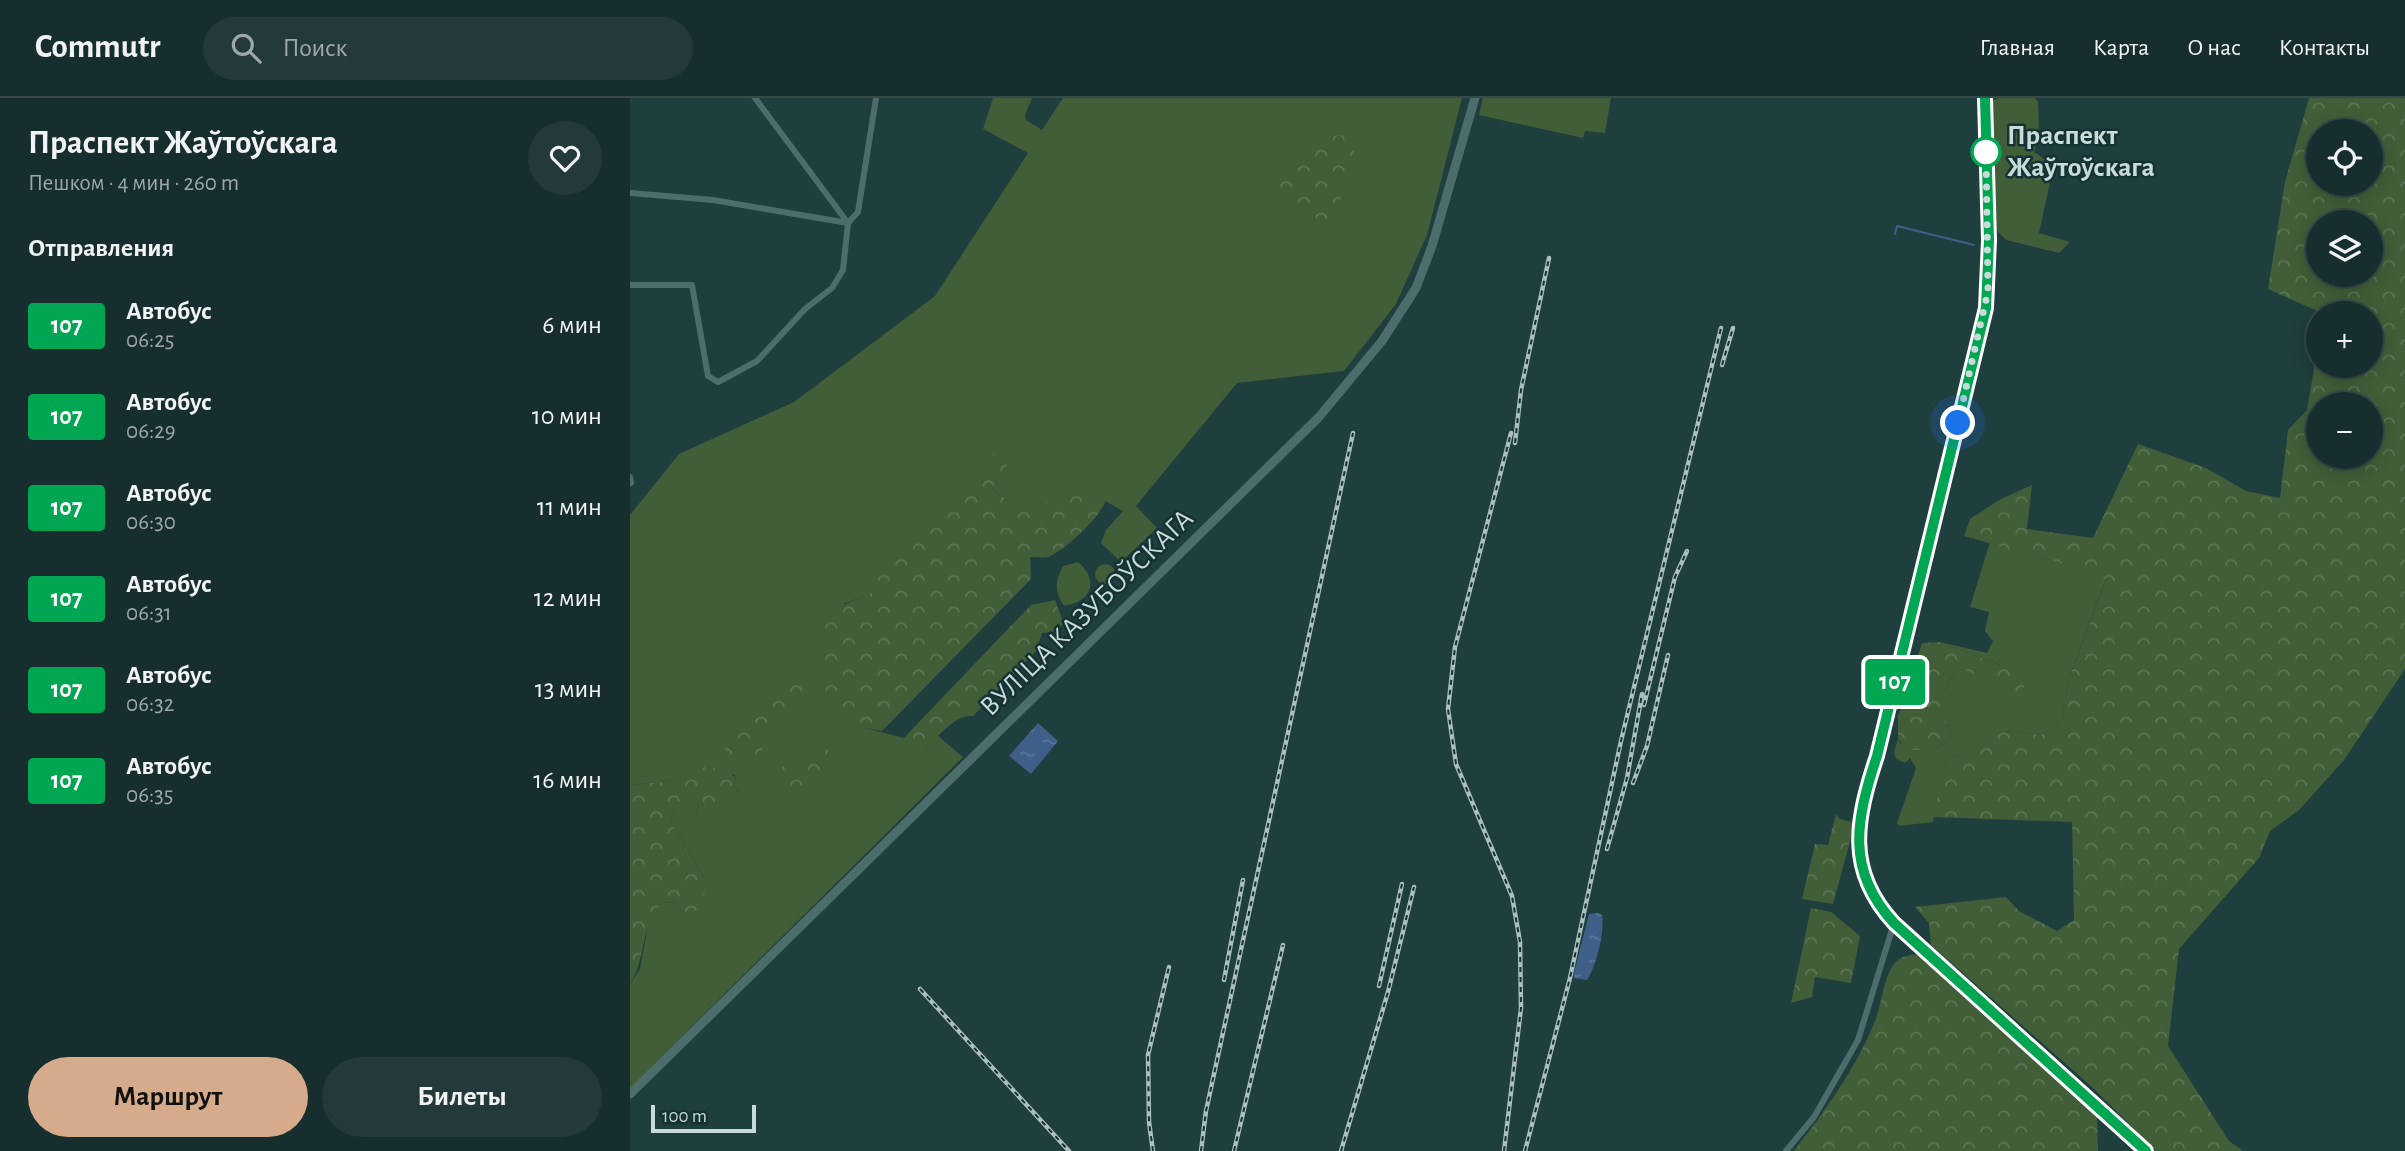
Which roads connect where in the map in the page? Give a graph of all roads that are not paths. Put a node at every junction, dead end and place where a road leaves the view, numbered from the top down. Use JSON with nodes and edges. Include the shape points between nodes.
{"nodes":[{"id":1,"x":755,"y":98,"type":"edge"},
{"id":2,"x":876,"y":98,"type":"edge"},
{"id":3,"x":1475,"y":98,"type":"edge"},
{"id":4,"x":1985,"y":98,"type":"edge"},
{"id":5,"x":630,"y":193,"type":"edge"},
{"id":6,"x":848,"y":223,"type":"junction"},
{"id":7,"x":630,"y":285,"type":"edge"},
{"id":8,"x":1894,"y":923,"type":"junction"},
{"id":9,"x":630,"y":1094,"type":"edge"},
{"id":10,"x":1786,"y":1151,"type":"edge"},
{"id":11,"x":2146,"y":1151,"type":"edge"}],
"edges":[{"from":1,"to":6,"type":"street"},
{"from":2,"to":6,"type":"street","via":[[858,212]]},
{"from":3,"to":9,"type":"street","name":"ВУЛІЦА КАЗУБОЎСКАГА","via":[[1416,288],[1382,341],[1319,418]]},
{"from":4,"to":8,"type":"street","via":[[1986,308],[1862,802],[1862,873],[1877,904]]},
{"from":5,"to":6,"type":"street","via":[[713,200]]},
{"from":6,"to":7,"type":"street","via":[[843,270],[832,288],[805,309],[757,361],[718,382],[708,376],[692,285]]},
{"from":8,"to":10,"type":"street","via":[[1858,1040],[1814,1117]]},
{"from":8,"to":11,"type":"street"}]}
